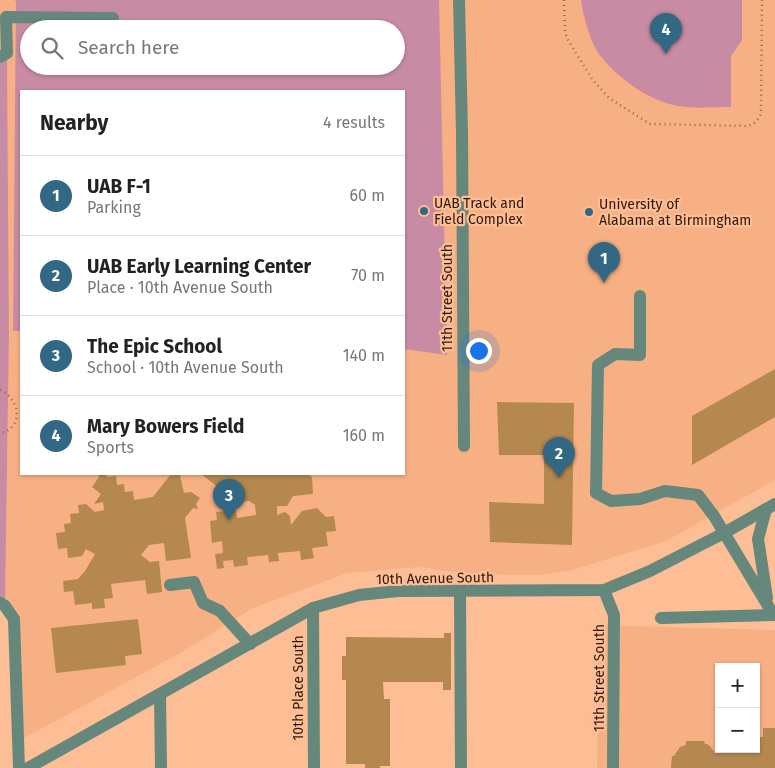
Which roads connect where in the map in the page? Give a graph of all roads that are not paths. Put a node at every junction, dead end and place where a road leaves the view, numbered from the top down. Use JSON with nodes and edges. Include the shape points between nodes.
{"nodes":[{"id":1,"x":459,"y":0,"type":"edge"},
{"id":2,"x":113,"y":18,"type":"dead end"},
{"id":3,"x":0,"y":57,"type":"edge"},
{"id":4,"x":640,"y":296,"type":"dead end"},
{"id":5,"x":464,"y":446,"type":"dead end"},
{"id":6,"x":771,"y":506,"type":"edge"},
{"id":7,"x":724,"y":533,"type":"junction"},
{"id":8,"x":170,"y":584,"type":"dead end"},
{"id":9,"x":604,"y":590,"type":"junction"},
{"id":10,"x":460,"y":592,"type":"junction"},
{"id":11,"x":2,"y":604,"type":"edge"},
{"id":12,"x":313,"y":608,"type":"junction"},
{"id":13,"x":772,"y":612,"type":"edge"},
{"id":14,"x":661,"y":618,"type":"dead end"},
{"id":15,"x":250,"y":644,"type":"junction"},
{"id":16,"x":160,"y":694,"type":"junction"},
{"id":17,"x":19,"y":768,"type":"edge"},
{"id":18,"x":28,"y":768,"type":"edge"},
{"id":19,"x":161,"y":768,"type":"edge"},
{"id":20,"x":314,"y":768,"type":"edge"},
{"id":21,"x":461,"y":768,"type":"edge"},
{"id":22,"x":613,"y":768,"type":"edge"}],
"edges":[{"from":1,"to":5,"type":"street","name":"11th Street South"},
{"from":2,"to":3,"type":"street","via":[[6,17],[7,52]]},
{"from":4,"to":7,"type":"street","via":[[640,355],[615,354],[598,365],[596,493],[611,500],[640,499],[665,491],[698,495]]},
{"from":6,"to":7,"type":"street","name":"10th Avenue South"},
{"from":6,"to":13,"type":"street","via":[[758,539]]},
{"from":7,"to":9,"type":"street","name":"10th Avenue South","via":[[650,571]]},
{"from":7,"to":13,"type":"street"},
{"from":8,"to":15,"type":"street","via":[[194,582],[203,603],[220,611]]},
{"from":9,"to":10,"type":"street","name":"10th Avenue South"},
{"from":9,"to":22,"type":"street","name":"11th Street South","via":[[614,615]]},
{"from":10,"to":12,"type":"street","name":"10th Avenue South","via":[[359,595]]},
{"from":10,"to":21,"type":"street"},
{"from":11,"to":17,"type":"street","via":[[14,619]]},
{"from":12,"to":15,"type":"street","name":"10th Avenue South"},
{"from":12,"to":20,"type":"street","name":"10th Place South"},
{"from":13,"to":14,"type":"street"},
{"from":15,"to":16,"type":"street","name":"10th Avenue South"},
{"from":16,"to":18,"type":"street","name":"10th Avenue South"},
{"from":16,"to":19,"type":"street"}]}
